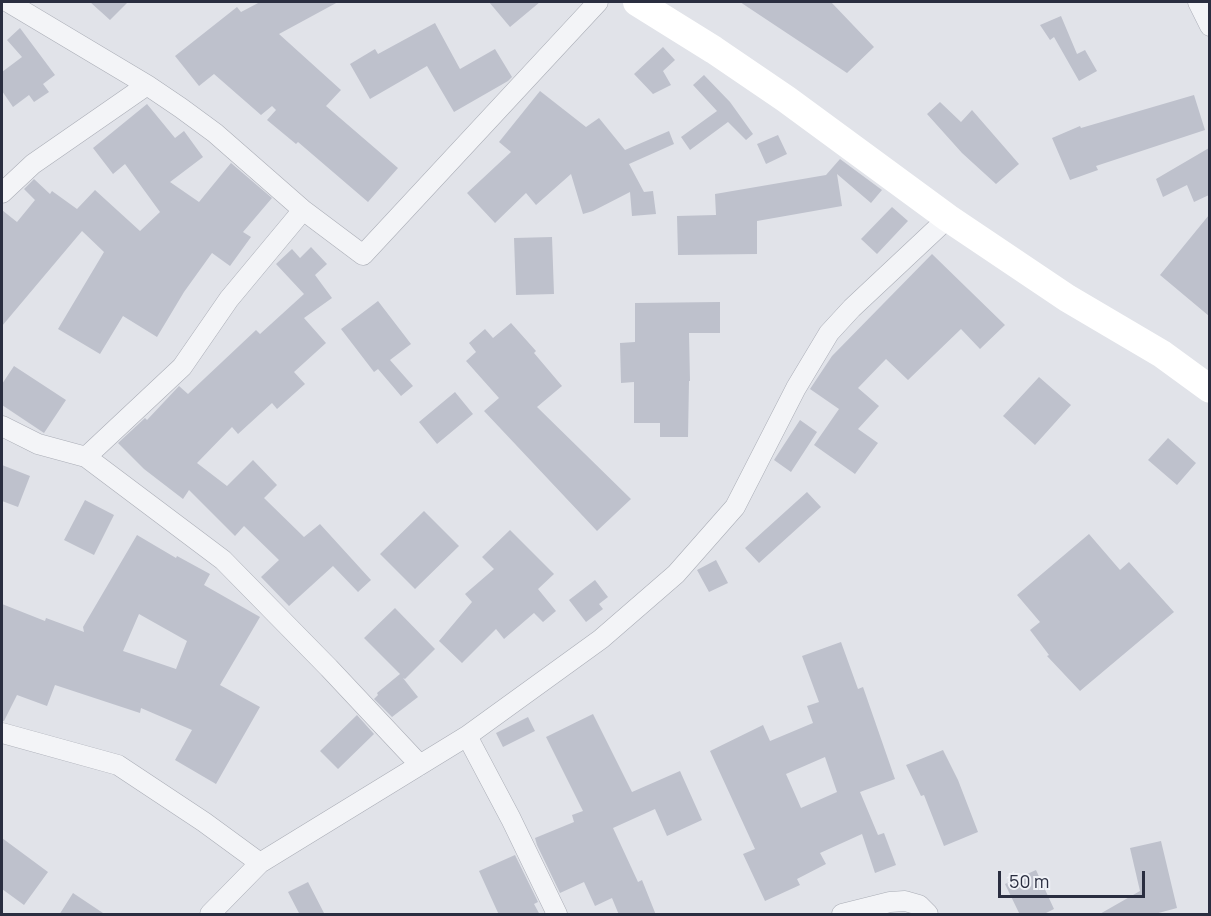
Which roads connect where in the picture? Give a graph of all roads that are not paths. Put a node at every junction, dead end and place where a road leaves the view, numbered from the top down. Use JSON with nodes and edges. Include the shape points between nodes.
{"nodes":[{"id":1,"x":8,"y":2,"type":"edge"},
{"id":2,"x":598,"y":2,"type":"edge"},
{"id":3,"x":637,"y":2,"type":"edge"},
{"id":4,"x":1198,"y":2,"type":"edge"},
{"id":5,"x":1209,"y":26,"type":"edge"},
{"id":6,"x":147,"y":85,"type":"junction"},
{"id":7,"x":2,"y":193,"type":"edge"},
{"id":8,"x":303,"y":210,"type":"junction"},
{"id":9,"x":948,"y":218,"type":"junction"},
{"id":10,"x":1209,"y":388,"type":"edge"},
{"id":11,"x":2,"y":426,"type":"edge"},
{"id":12,"x":86,"y":457,"type":"junction"},
{"id":13,"x":2,"y":733,"type":"edge"},
{"id":14,"x":467,"y":736,"type":"junction"},
{"id":15,"x":420,"y":765,"type":"junction"},
{"id":16,"x":260,"y":863,"type":"junction"},
{"id":17,"x":210,"y":915,"type":"edge"},
{"id":18,"x":557,"y":915,"type":"edge"},
{"id":19,"x":842,"y":915,"type":"edge"},
{"id":20,"x":928,"y":915,"type":"edge"}],
"edges":[{"from":1,"to":6,"type":"street"},
{"from":2,"to":8,"type":"street","via":[[363,255]]},
{"from":3,"to":9,"type":"main road","via":[[786,99]]},
{"from":4,"to":5,"type":"street"},
{"from":6,"to":7,"type":"street","via":[[33,164]]},
{"from":6,"to":8,"type":"street","via":[[215,133]]},
{"from":8,"to":12,"type":"street","via":[[230,299],[182,367]]},
{"from":9,"to":10,"type":"main road"},
{"from":9,"to":14,"type":"street","via":[[830,333],[796,388],[735,507],[676,574],[601,639]]},
{"from":11,"to":12,"type":"street","via":[[38,444]]},
{"from":12,"to":15,"type":"street","via":[[223,560]]},
{"from":13,"to":16,"type":"street","via":[[118,765]]},
{"from":14,"to":15,"type":"street"},
{"from":14,"to":18,"type":"street"},
{"from":15,"to":16,"type":"street"},
{"from":16,"to":17,"type":"street"},
{"from":19,"to":20,"type":"street","via":[[905,901],[919,905]]}]}
